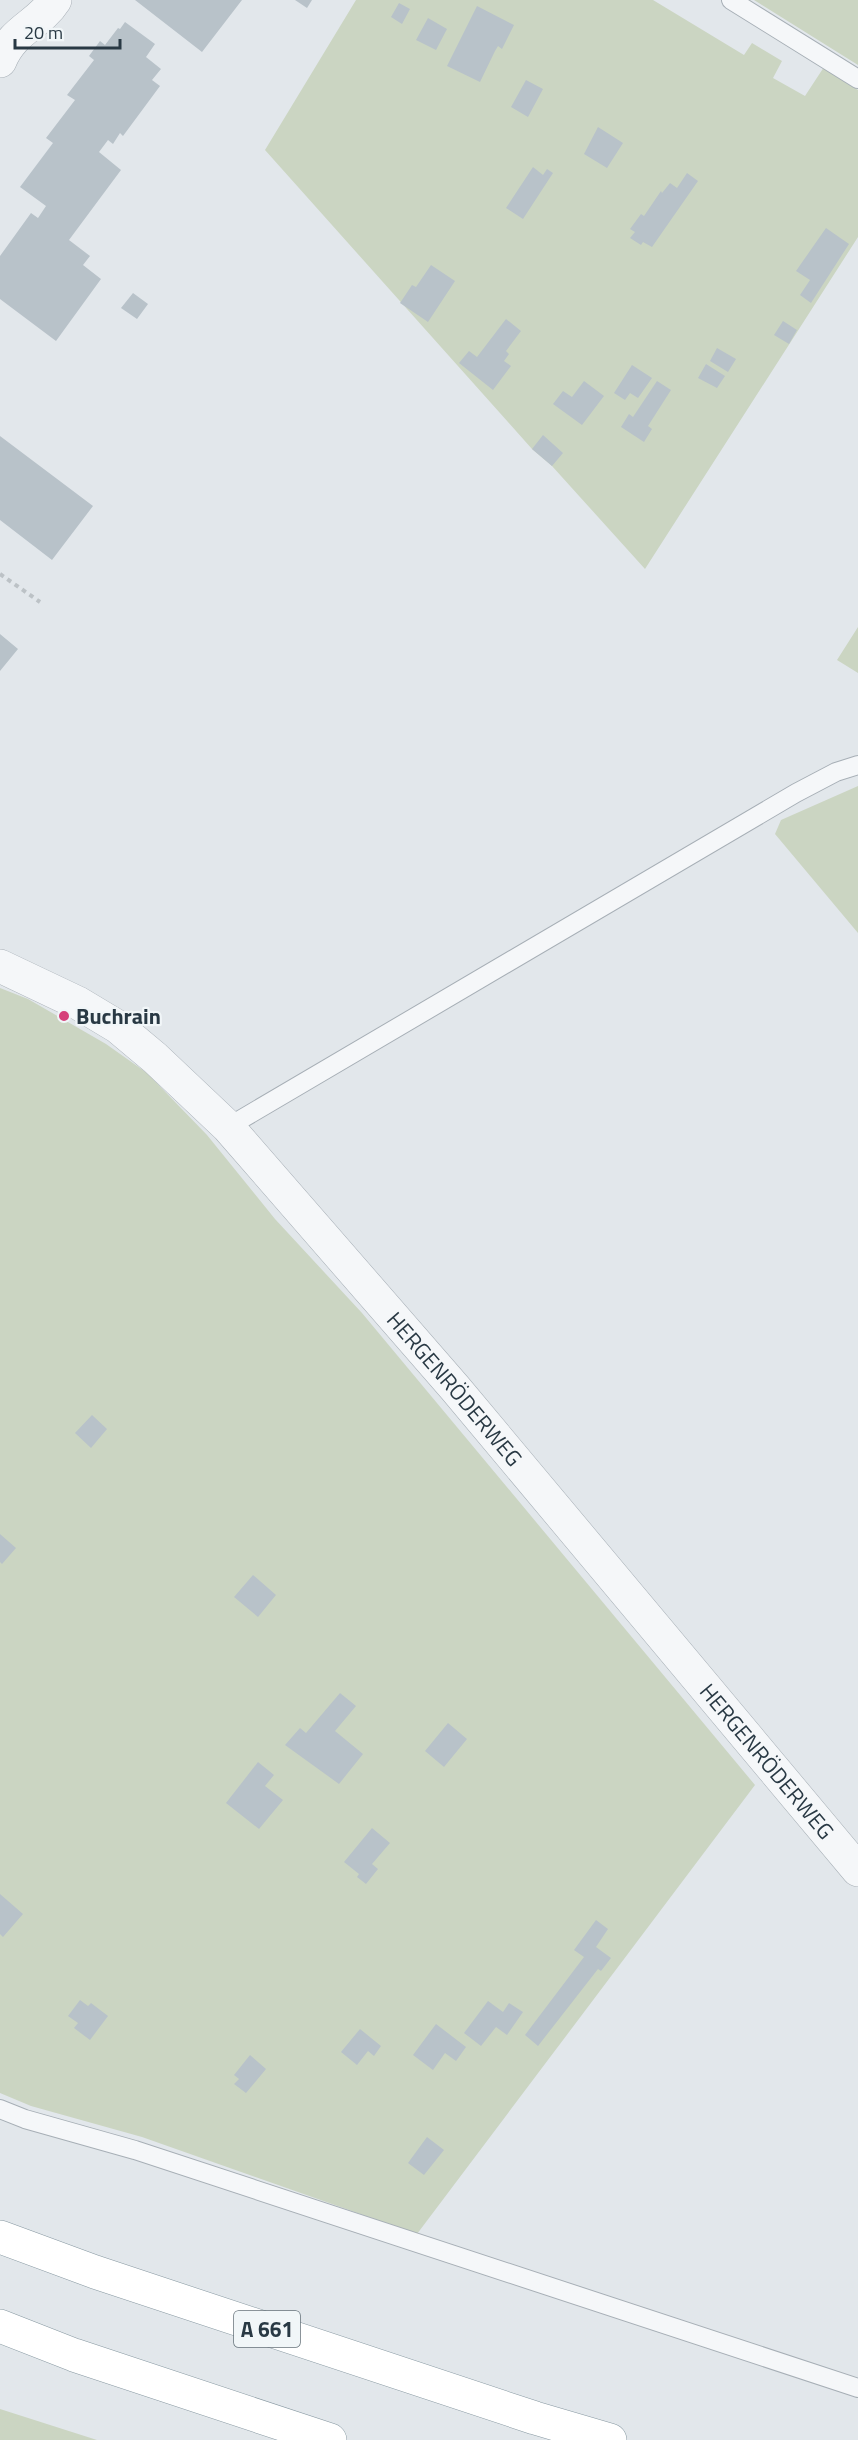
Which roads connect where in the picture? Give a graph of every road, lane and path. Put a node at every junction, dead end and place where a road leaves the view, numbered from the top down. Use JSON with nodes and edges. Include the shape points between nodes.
{"nodes":[{"id":1,"x":55,"y":0,"type":"edge"},
{"id":2,"x":731,"y":0,"type":"edge"},
{"id":3,"x":0,"y":61,"type":"edge"},
{"id":4,"x":858,"y":80,"type":"edge"},
{"id":5,"x":0,"y":574,"type":"edge"},
{"id":6,"x":40,"y":602,"type":"dead end"},
{"id":7,"x":858,"y":765,"type":"edge"},
{"id":8,"x":0,"y":966,"type":"edge"},
{"id":9,"x":228,"y":1127,"type":"junction"},
{"id":10,"x":858,"y":1870,"type":"edge"},
{"id":11,"x":0,"y":2109,"type":"edge"},
{"id":12,"x":0,"y":2237,"type":"edge"},
{"id":13,"x":0,"y":2326,"type":"edge"},
{"id":14,"x":858,"y":2388,"type":"edge"},
{"id":15,"x":330,"y":2440,"type":"edge"},
{"id":16,"x":610,"y":2440,"type":"edge"}],
"edges":[{"from":1,"to":3,"type":"street","via":[[15,35]]},
{"from":2,"to":4,"type":"lane"},
{"from":5,"to":6,"type":"path"},
{"from":7,"to":9,"type":"lane","via":[[796,793]]},
{"from":8,"to":9,"type":"street","name":"HERGENRÖDERWEG","via":[[118,1027]]},
{"from":9,"to":10,"type":"street","name":"HERGENRÖDERWEG","via":[[455,1388]]},
{"from":11,"to":14,"type":"lane"},
{"from":12,"to":16,"type":"highway","number":"A 661","via":[[320,2347]]},
{"from":13,"to":15,"type":"highway","via":[[74,2355]]}]}
